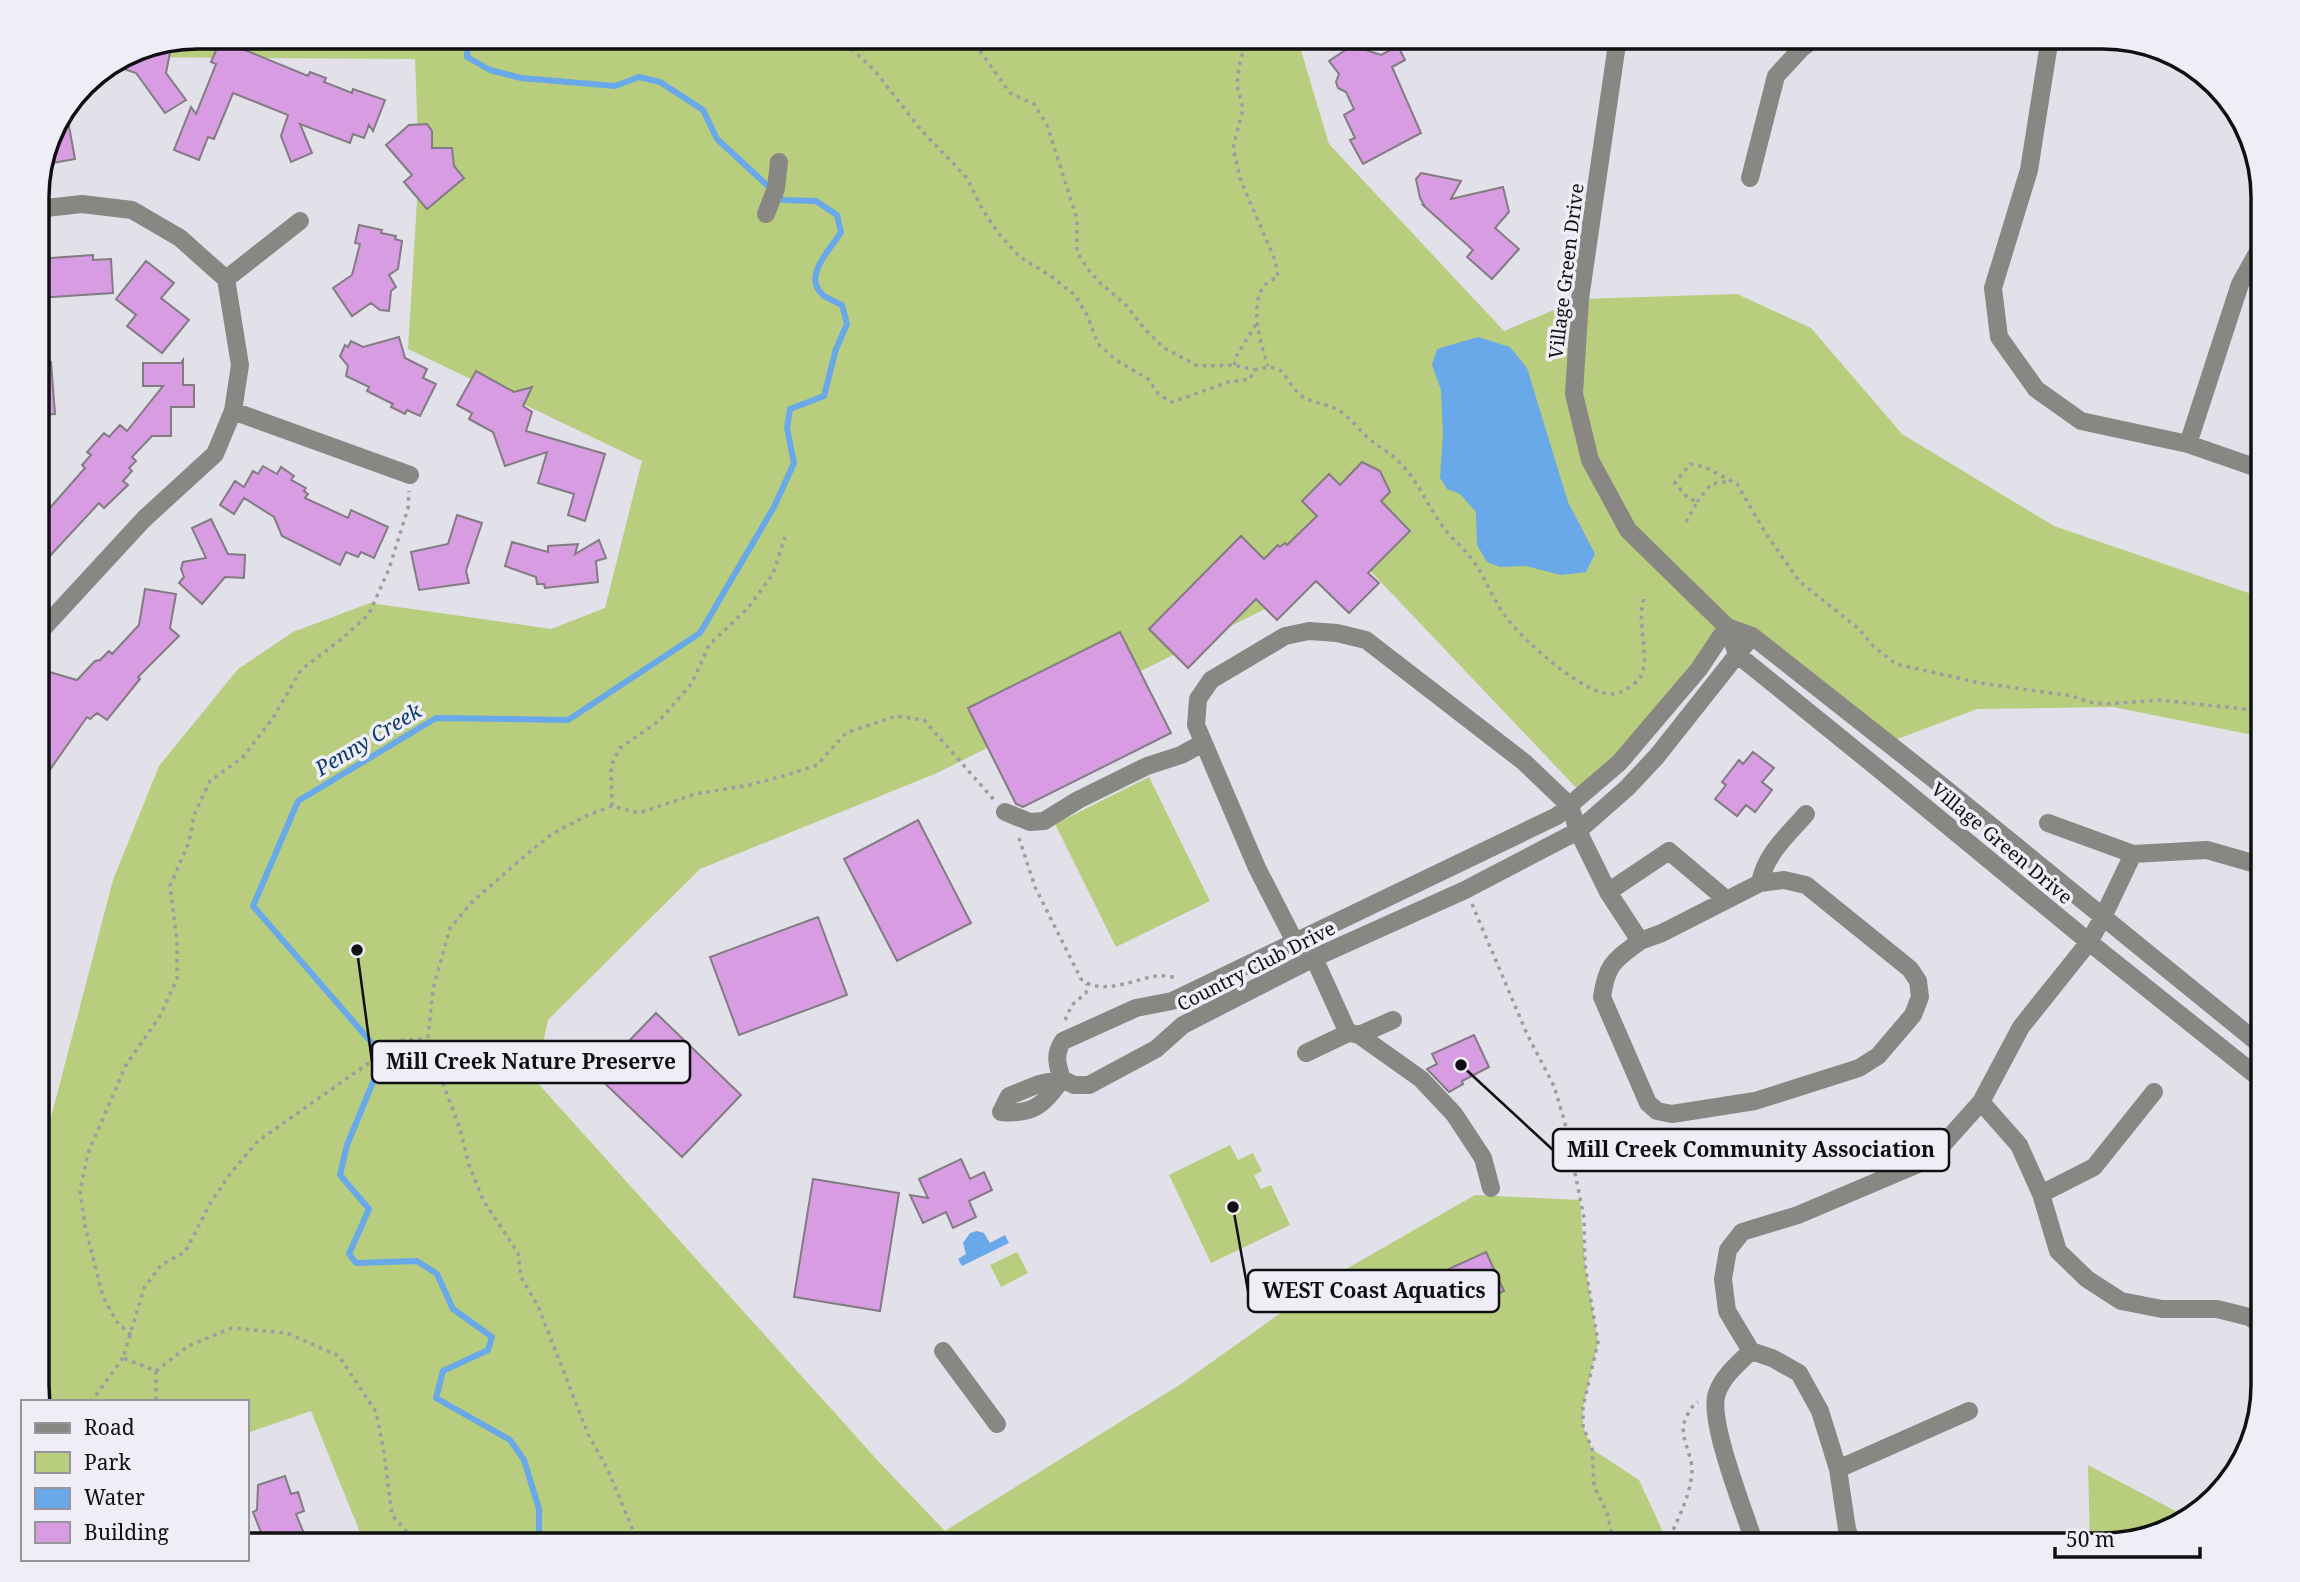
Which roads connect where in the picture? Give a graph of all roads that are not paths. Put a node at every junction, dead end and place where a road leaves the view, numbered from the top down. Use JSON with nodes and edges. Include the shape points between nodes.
{"nodes":[{"id":1,"x":1616,"y":49,"type":"edge"},
{"id":2,"x":1801,"y":49,"type":"edge"},
{"id":3,"x":2048,"y":49,"type":"edge"},
{"id":4,"x":779,"y":162,"type":"dead end"},
{"id":5,"x":1750,"y":178,"type":"dead end"},
{"id":6,"x":49,"y":208,"type":"edge"},
{"id":7,"x":766,"y":214,"type":"dead end"},
{"id":8,"x":300,"y":221,"type":"dead end"},
{"id":9,"x":2251,"y":264,"type":"edge"},
{"id":10,"x":226,"y":279,"type":"junction"},
{"id":11,"x":233,"y":411,"type":"junction"},
{"id":12,"x":2188,"y":444,"type":"junction"},
{"id":13,"x":2251,"y":466,"type":"edge"},
{"id":14,"x":410,"y":475,"type":"road end"},
{"id":15,"x":49,"y":622,"type":"edge"},
{"id":16,"x":1727,"y":627,"type":"junction"},
{"id":17,"x":1752,"y":636,"type":"junction"},
{"id":18,"x":1738,"y":655,"type":"junction"},
{"id":19,"x":1203,"y":743,"type":"junction"},
{"id":20,"x":1570,"y":806,"type":"junction"},
{"id":21,"x":1005,"y":812,"type":"road end"},
{"id":22,"x":1806,"y":814,"type":"dead end"},
{"id":23,"x":2048,"y":823,"type":"dead end"},
{"id":24,"x":1578,"y":831,"type":"junction"},
{"id":25,"x":2133,"y":854,"type":"junction"},
{"id":26,"x":2251,"y":863,"type":"edge"},
{"id":27,"x":1760,"y":883,"type":"junction"},
{"id":28,"x":1608,"y":892,"type":"junction"},
{"id":29,"x":1727,"y":900,"type":"junction"},
{"id":30,"x":2104,"y":917,"type":"junction"},
{"id":31,"x":1640,"y":941,"type":"junction"},
{"id":32,"x":1295,"y":942,"type":"junction"},
{"id":33,"x":2089,"y":942,"type":"junction"},
{"id":34,"x":1314,"y":958,"type":"junction"},
{"id":35,"x":1393,"y":1020,"type":"dead end"},
{"id":36,"x":1353,"y":1034,"type":"junction"},
{"id":37,"x":2251,"y":1037,"type":"edge"},
{"id":38,"x":1306,"y":1054,"type":"dead end"},
{"id":39,"x":2251,"y":1071,"type":"edge"},
{"id":40,"x":2154,"y":1092,"type":"dead end"},
{"id":41,"x":1980,"y":1102,"type":"junction"},
{"id":42,"x":1491,"y":1188,"type":"dead end"},
{"id":43,"x":2041,"y":1194,"type":"junction"},
{"id":44,"x":2251,"y":1318,"type":"edge"},
{"id":45,"x":943,"y":1351,"type":"dead end"},
{"id":46,"x":1751,"y":1351,"type":"junction"},
{"id":47,"x":1969,"y":1411,"type":"dead end"},
{"id":48,"x":997,"y":1424,"type":"dead end"},
{"id":49,"x":1838,"y":1469,"type":"junction"},
{"id":50,"x":1751,"y":1533,"type":"edge"},
{"id":51,"x":1848,"y":1533,"type":"edge"}],
"edges":[{"from":1,"to":16,"type":"street","name":"Village Green Drive","via":[[1580,299],[1574,394],[1590,460],[1628,530]]},
{"from":2,"to":5,"type":"street","via":[[1776,76]]},
{"from":3,"to":12,"type":"street","via":[[2029,170],[1993,288],[1999,337],[2036,390],[2081,421]]},
{"from":4,"to":7,"type":"street"},
{"from":6,"to":10,"type":"street","via":[[82,204],[132,210],[180,238]]},
{"from":8,"to":10,"type":"street"},
{"from":9,"to":12,"type":"street","via":[[2240,284]]},
{"from":10,"to":11,"type":"street","via":[[240,365]]},
{"from":11,"to":14,"type":"street"},
{"from":11,"to":15,"type":"street","via":[[215,454],[144,519]]},
{"from":12,"to":13,"type":"street"},
{"from":16,"to":17,"type":"street","name":"Village Green Drive"},
{"from":16,"to":18,"type":"street","name":"Village Green Drive"},
{"from":16,"to":20,"type":"street","name":"Country Club Drive","via":[[1699,669],[1619,763]]},
{"from":17,"to":18,"type":"street","name":"Country Club Drive"},
{"from":17,"to":30,"type":"street","name":"Village Green Drive"},
{"from":18,"to":24,"type":"street","name":"Country Club Drive","via":[[1657,756]]},
{"from":18,"to":33,"type":"street","name":"Village Green Drive"},
{"from":19,"to":20,"type":"street","via":[[1196,725],[1198,699],[1211,680],[1285,636],[1308,631],[1337,633],[1366,640],[1524,762]]},
{"from":19,"to":21,"type":"street","via":[[1147,766],[1044,821],[1030,822]]},
{"from":19,"to":32,"type":"street"},
{"from":20,"to":24,"type":"street"},
{"from":20,"to":32,"type":"street","name":"Country Club Drive"},
{"from":22,"to":27,"type":"street","via":[[1772,853]]},
{"from":23,"to":25,"type":"street"},
{"from":24,"to":28,"type":"street"},
{"from":24,"to":34,"type":"street","name":"Country Club Drive","via":[[1465,890]]},
{"from":25,"to":26,"type":"street","via":[[2207,850]]},
{"from":25,"to":30,"type":"street"},
{"from":27,"to":29,"type":"street"},
{"from":27,"to":31,"type":"street","via":[[1784,880],[1806,885],[1910,969],[1918,981],[1920,998],[1913,1015],[1878,1056],[1858,1068],[1755,1101],[1672,1114],[1657,1111],[1648,1103],[1602,997],[1610,965]]},
{"from":28,"to":29,"type":"street","via":[[1669,851]]},
{"from":28,"to":31,"type":"street"},
{"from":29,"to":31,"type":"street"},
{"from":30,"to":33,"type":"street"},
{"from":30,"to":37,"type":"street","name":"Village Green Drive"},
{"from":32,"to":34,"type":"street"},
{"from":32,"to":34,"type":"street","name":"Country Club Drive","via":[[1172,1001],[1136,1008],[1063,1041],[1057,1050],[1062,1079],[1089,1085],[1156,1049],[1183,1025]]},
{"from":33,"to":39,"type":"street","name":"Village Green Drive"},
{"from":33,"to":41,"type":"street","via":[[2021,1027]]},
{"from":34,"to":36,"type":"street"},
{"from":35,"to":36,"type":"street"},
{"from":36,"to":38,"type":"street"},
{"from":36,"to":42,"type":"street","via":[[1421,1079],[1454,1114],[1483,1158]]},
{"from":40,"to":43,"type":"street","via":[[2094,1167]]},
{"from":41,"to":43,"type":"street","via":[[2019,1145]]},
{"from":41,"to":46,"type":"street","via":[[1930,1159],[1798,1215],[1742,1232],[1728,1250],[1723,1279],[1727,1311]]},
{"from":43,"to":44,"type":"street","via":[[2058,1251],[2087,1279],[2121,1301],[2162,1309],[2217,1309]]},
{"from":45,"to":48,"type":"street"},
{"from":46,"to":49,"type":"street","via":[[1800,1373],[1820,1411]]},
{"from":46,"to":50,"type":"street","via":[[1728,1373],[1716,1395],[1717,1427]]},
{"from":47,"to":49,"type":"street"},
{"from":49,"to":51,"type":"street"}]}
